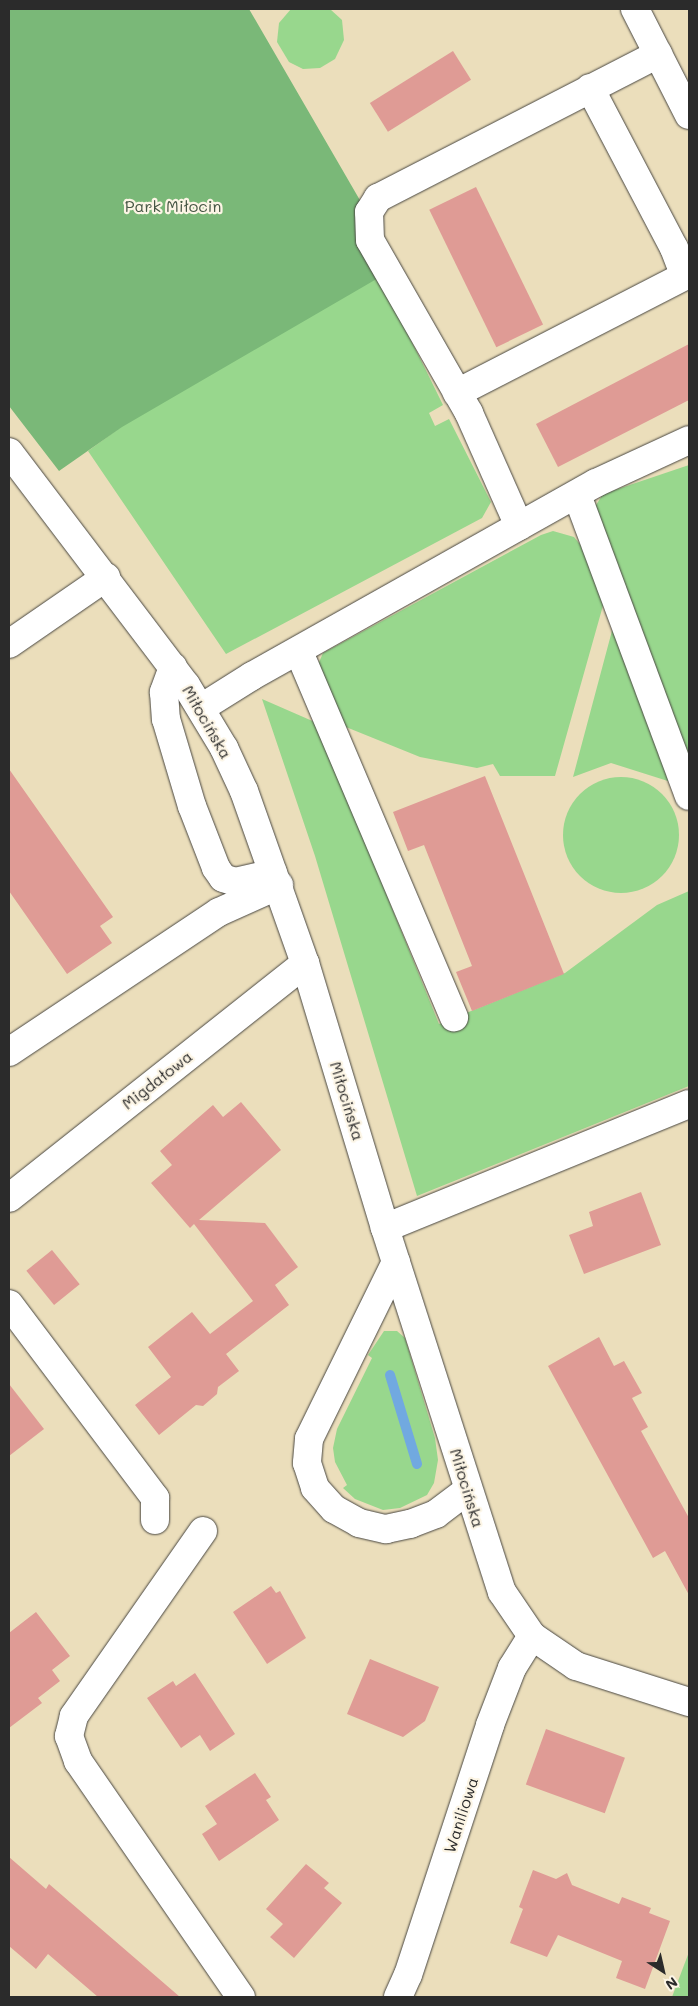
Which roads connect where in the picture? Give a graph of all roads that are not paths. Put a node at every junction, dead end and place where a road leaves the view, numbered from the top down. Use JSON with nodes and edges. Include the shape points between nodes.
{"nodes":[{"id":1,"x":635,"y":9,"type":"edge"},
{"id":2,"x":658,"y":54,"type":"junction"},
{"id":3,"x":590,"y":88,"type":"junction"},
{"id":4,"x":689,"y":115,"type":"edge"},
{"id":5,"x":687,"y":275,"type":"edge"},
{"id":6,"x":457,"y":392,"type":"junction"},
{"id":7,"x":689,"y":440,"type":"edge"},
{"id":8,"x":9,"y":452,"type":"edge"},
{"id":9,"x":577,"y":495,"type":"junction"},
{"id":10,"x":519,"y":526,"type":"junction"},
{"id":11,"x":106,"y":577,"type":"junction"},
{"id":12,"x":13,"y":633,"type":"edge"},
{"id":13,"x":299,"y":652,"type":"junction"},
{"id":14,"x":173,"y":667,"type":"junction"},
{"id":15,"x":201,"y":708,"type":"junction"},
{"id":16,"x":689,"y":796,"type":"edge"},
{"id":17,"x":277,"y":878,"type":"junction"},
{"id":18,"x":305,"y":963,"type":"junction"},
{"id":19,"x":454,"y":1017,"type":"dead end"},
{"id":20,"x":9,"y":1052,"type":"edge"},
{"id":21,"x":689,"y":1104,"type":"edge"},
{"id":22,"x":9,"y":1198,"type":"edge"},
{"id":23,"x":385,"y":1228,"type":"junction"},
{"id":24,"x":396,"y":1262,"type":"junction"},
{"id":25,"x":9,"y":1304,"type":"edge"},
{"id":26,"x":468,"y":1490,"type":"junction"},
{"id":27,"x":155,"y":1520,"type":"dead end"},
{"id":28,"x":203,"y":1531,"type":"dead end"},
{"id":29,"x":532,"y":1636,"type":"junction"},
{"id":30,"x":689,"y":1702,"type":"edge"},
{"id":31,"x":241,"y":1997,"type":"edge"},
{"id":32,"x":398,"y":1997,"type":"edge"}],
"edges":[{"from":1,"to":2,"type":"street"},
{"from":2,"to":3,"type":"street"},
{"from":2,"to":4,"type":"street"},
{"from":3,"to":5,"type":"street"},
{"from":3,"to":6,"type":"street","via":[[378,198],[369,212],[370,240]]},
{"from":5,"to":6,"type":"street"},
{"from":6,"to":10,"type":"street"},
{"from":7,"to":9,"type":"street"},
{"from":8,"to":11,"type":"street","name":"Miłocińska"},
{"from":9,"to":10,"type":"street"},
{"from":9,"to":16,"type":"street"},
{"from":10,"to":13,"type":"street"},
{"from":11,"to":12,"type":"street"},
{"from":11,"to":14,"type":"street","name":"Miłocińska"},
{"from":13,"to":15,"type":"street"},
{"from":13,"to":19,"type":"street"},
{"from":14,"to":15,"type":"street","name":"Miłocińska"},
{"from":14,"to":17,"type":"street","via":[[164,692],[166,719],[192,806],[216,868],[223,878],[234,882]]},
{"from":15,"to":17,"type":"street","name":"Miłocińska","via":[[244,791]]},
{"from":17,"to":18,"type":"street","name":"Miłocińska"},
{"from":17,"to":20,"type":"street","via":[[219,912]]},
{"from":18,"to":22,"type":"street","name":"Migdałowa"},
{"from":18,"to":23,"type":"street","name":"Miłocińska"},
{"from":21,"to":23,"type":"street"},
{"from":23,"to":24,"type":"street","name":"Miłocińska"},
{"from":24,"to":26,"type":"street","name":"Miłocińska"},
{"from":24,"to":26,"type":"street","via":[[309,1439],[307,1463],[315,1488],[334,1509],[359,1523],[386,1529],[436,1514]]},
{"from":25,"to":27,"type":"street","via":[[155,1498]]},
{"from":26,"to":29,"type":"street","name":"Miłocińska","via":[[502,1592]]},
{"from":28,"to":31,"type":"street","via":[[74,1716],[69,1736],[78,1761]]},
{"from":29,"to":30,"type":"street","name":"Miłocińska","via":[[576,1666]]},
{"from":29,"to":32,"type":"street","name":"Waniliowa","via":[[512,1668],[490,1726]]}]}
